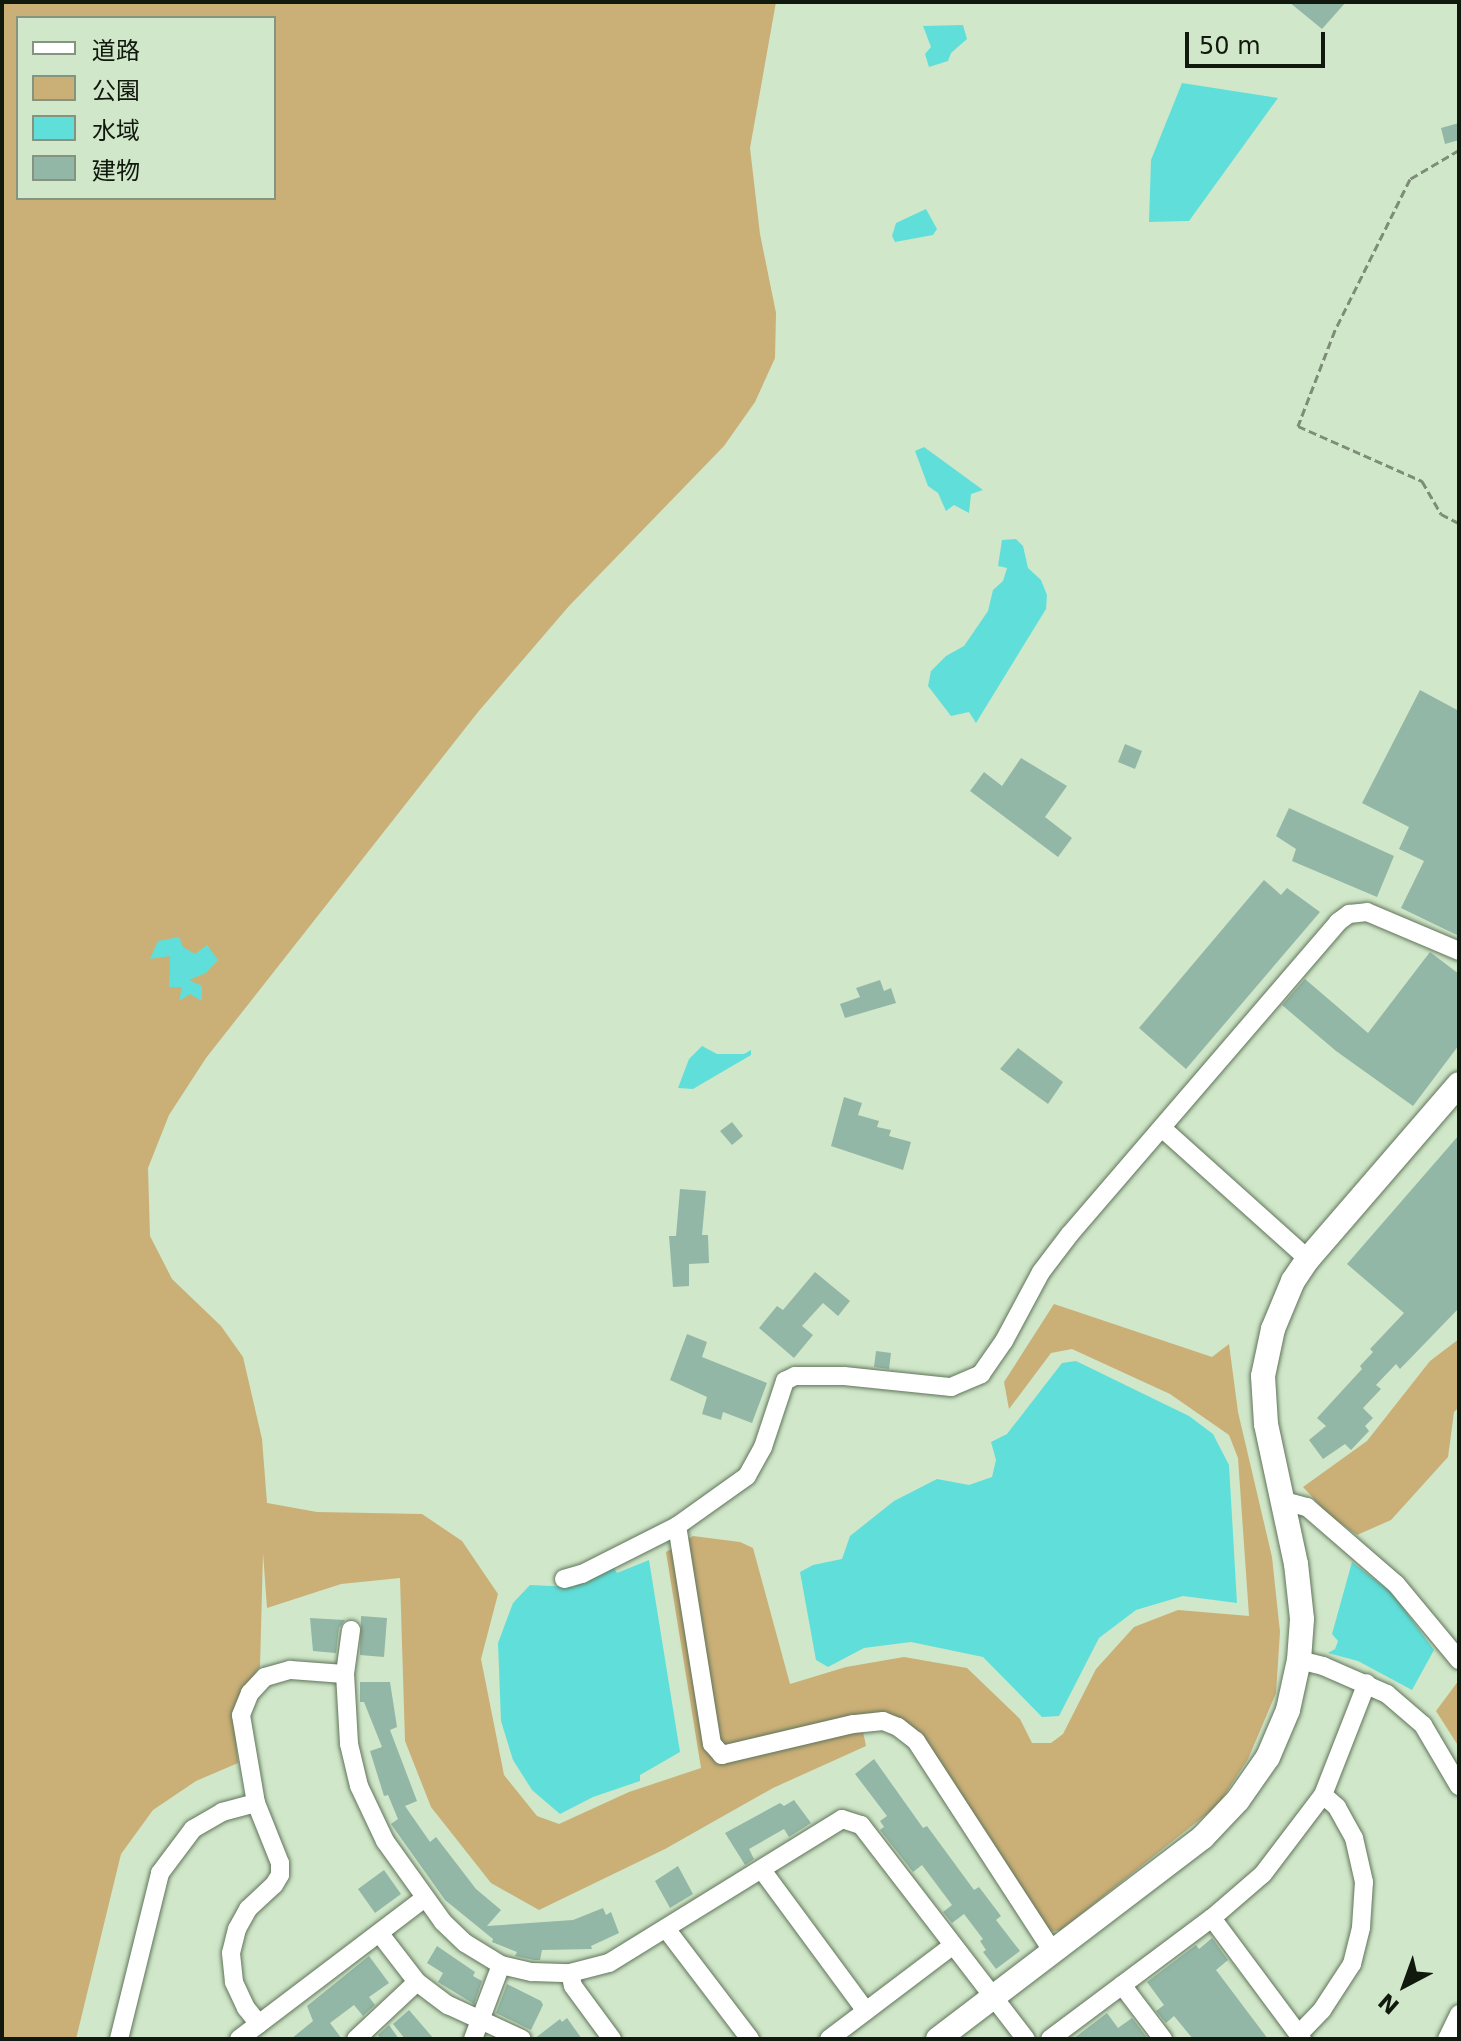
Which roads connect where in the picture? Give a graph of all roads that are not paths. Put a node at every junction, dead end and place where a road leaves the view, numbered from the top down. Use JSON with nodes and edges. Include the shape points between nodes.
{"nodes":[{"id":1,"x":1459,"y":951,"type":"edge"},
{"id":2,"x":1459,"y":1084,"type":"edge"},
{"id":3,"x":1162,"y":1128,"type":"junction"},
{"id":4,"x":1308,"y":1259,"type":"junction"},
{"id":5,"x":1284,"y":1501,"type":"junction"},
{"id":6,"x":677,"y":1526,"type":"junction"},
{"id":7,"x":564,"y":1579,"type":"dead end"},
{"id":8,"x":351,"y":1630,"type":"dead end"},
{"id":9,"x":1299,"y":1660,"type":"junction"},
{"id":10,"x":1459,"y":1660,"type":"edge"},
{"id":11,"x":345,"y":1674,"type":"junction"},
{"id":12,"x":1367,"y":1683,"type":"junction"},
{"id":13,"x":1459,"y":1786,"type":"edge"},
{"id":14,"x":1323,"y":1795,"type":"junction"},
{"id":15,"x":256,"y":1803,"type":"junction"},
{"id":16,"x":762,"y":1870,"type":"junction"},
{"id":17,"x":425,"y":1898,"type":"junction"},
{"id":18,"x":1212,"y":1918,"type":"junction"},
{"id":19,"x":667,"y":1930,"type":"junction"},
{"id":20,"x":380,"y":1934,"type":"junction"},
{"id":21,"x":952,"y":1946,"type":"junction"},
{"id":22,"x":1053,"y":1952,"type":"junction"},
{"id":23,"x":501,"y":1965,"type":"junction"},
{"id":24,"x":570,"y":1973,"type":"junction"},
{"id":25,"x":417,"y":1982,"type":"junction"},
{"id":26,"x":1122,"y":1985,"type":"junction"},
{"id":27,"x":993,"y":1998,"type":"junction"},
{"id":28,"x":866,"y":2011,"type":"junction"},
{"id":29,"x":1459,"y":2014,"type":"edge"},
{"id":30,"x":481,"y":2019,"type":"junction"},
{"id":31,"x":259,"y":2024,"type":"junction"},
{"id":32,"x":1300,"y":2037,"type":"edge"},
{"id":33,"x":119,"y":2039,"type":"edge"},
{"id":34,"x":239,"y":2039,"type":"edge"},
{"id":35,"x":356,"y":2039,"type":"edge"},
{"id":36,"x":473,"y":2039,"type":"edge"},
{"id":37,"x":522,"y":2039,"type":"edge"},
{"id":38,"x":612,"y":2039,"type":"edge"},
{"id":39,"x":750,"y":2039,"type":"edge"},
{"id":40,"x":829,"y":2039,"type":"edge"},
{"id":41,"x":938,"y":2039,"type":"edge"},
{"id":42,"x":1026,"y":2039,"type":"edge"},
{"id":43,"x":1050,"y":2039,"type":"edge"},
{"id":44,"x":1163,"y":2039,"type":"edge"},
{"id":45,"x":1447,"y":2039,"type":"edge"}],
"edges":[{"from":1,"to":3,"type":"street","via":[[1367,912],[1349,914]]},
{"from":2,"to":4,"type":"street"},
{"from":3,"to":4,"type":"street"},
{"from":3,"to":6,"type":"street","via":[[1041,1272],[981,1374],[951,1387],[844,1376],[795,1376],[785,1381],[763,1447],[747,1476]]},
{"from":4,"to":5,"type":"street","via":[[1273,1329],[1263,1376],[1266,1424]]},
{"from":5,"to":9,"type":"street","via":[[1302,1619]]},
{"from":5,"to":10,"type":"street","via":[[1307,1507],[1396,1584]]},
{"from":6,"to":7,"type":"street"},
{"from":6,"to":22,"type":"street","via":[[712,1744],[722,1755],[853,1724],[883,1721],[898,1727],[916,1741]]},
{"from":8,"to":11,"type":"street"},
{"from":9,"to":12,"type":"street"},
{"from":9,"to":22,"type":"street","via":[[1288,1710],[1268,1757],[1238,1800],[1203,1837]]},
{"from":11,"to":15,"type":"street","via":[[290,1670],[265,1677],[250,1693],[241,1715]]},
{"from":11,"to":17,"type":"street","via":[[349,1744],[359,1786],[385,1841]]},
{"from":12,"to":13,"type":"street","via":[[1423,1725]]},
{"from":12,"to":14,"type":"street"},
{"from":14,"to":18,"type":"street","via":[[1263,1874]]},
{"from":14,"to":32,"type":"street","via":[[1337,1807],[1354,1838],[1364,1882],[1361,1927],[1352,1964]]},
{"from":15,"to":31,"type":"street","via":[[280,1875],[248,1909],[231,1953],[234,1982]]},
{"from":15,"to":33,"type":"street","via":[[222,1812],[193,1829],[160,1873]]},
{"from":16,"to":19,"type":"street"},
{"from":16,"to":21,"type":"street","via":[[842,1819],[861,1825]]},
{"from":16,"to":28,"type":"street"},
{"from":17,"to":20,"type":"street"},
{"from":17,"to":23,"type":"street","via":[[465,1943]]},
{"from":18,"to":26,"type":"street"},
{"from":18,"to":32,"type":"street"},
{"from":19,"to":24,"type":"street","via":[[609,1963]]},
{"from":19,"to":39,"type":"street"},
{"from":20,"to":25,"type":"street"},
{"from":20,"to":31,"type":"street"},
{"from":21,"to":27,"type":"street"},
{"from":21,"to":28,"type":"street"},
{"from":22,"to":27,"type":"street"},
{"from":23,"to":24,"type":"street"},
{"from":23,"to":30,"type":"street"},
{"from":24,"to":38,"type":"street","via":[[573,1986]]},
{"from":25,"to":30,"type":"street","via":[[448,2005]]},
{"from":25,"to":35,"type":"street"},
{"from":26,"to":43,"type":"street"},
{"from":26,"to":44,"type":"street"},
{"from":27,"to":41,"type":"street"},
{"from":27,"to":42,"type":"street"},
{"from":28,"to":40,"type":"street"},
{"from":29,"to":45,"type":"street"},
{"from":30,"to":36,"type":"street"},
{"from":30,"to":37,"type":"street"},
{"from":31,"to":34,"type":"street"}]}
